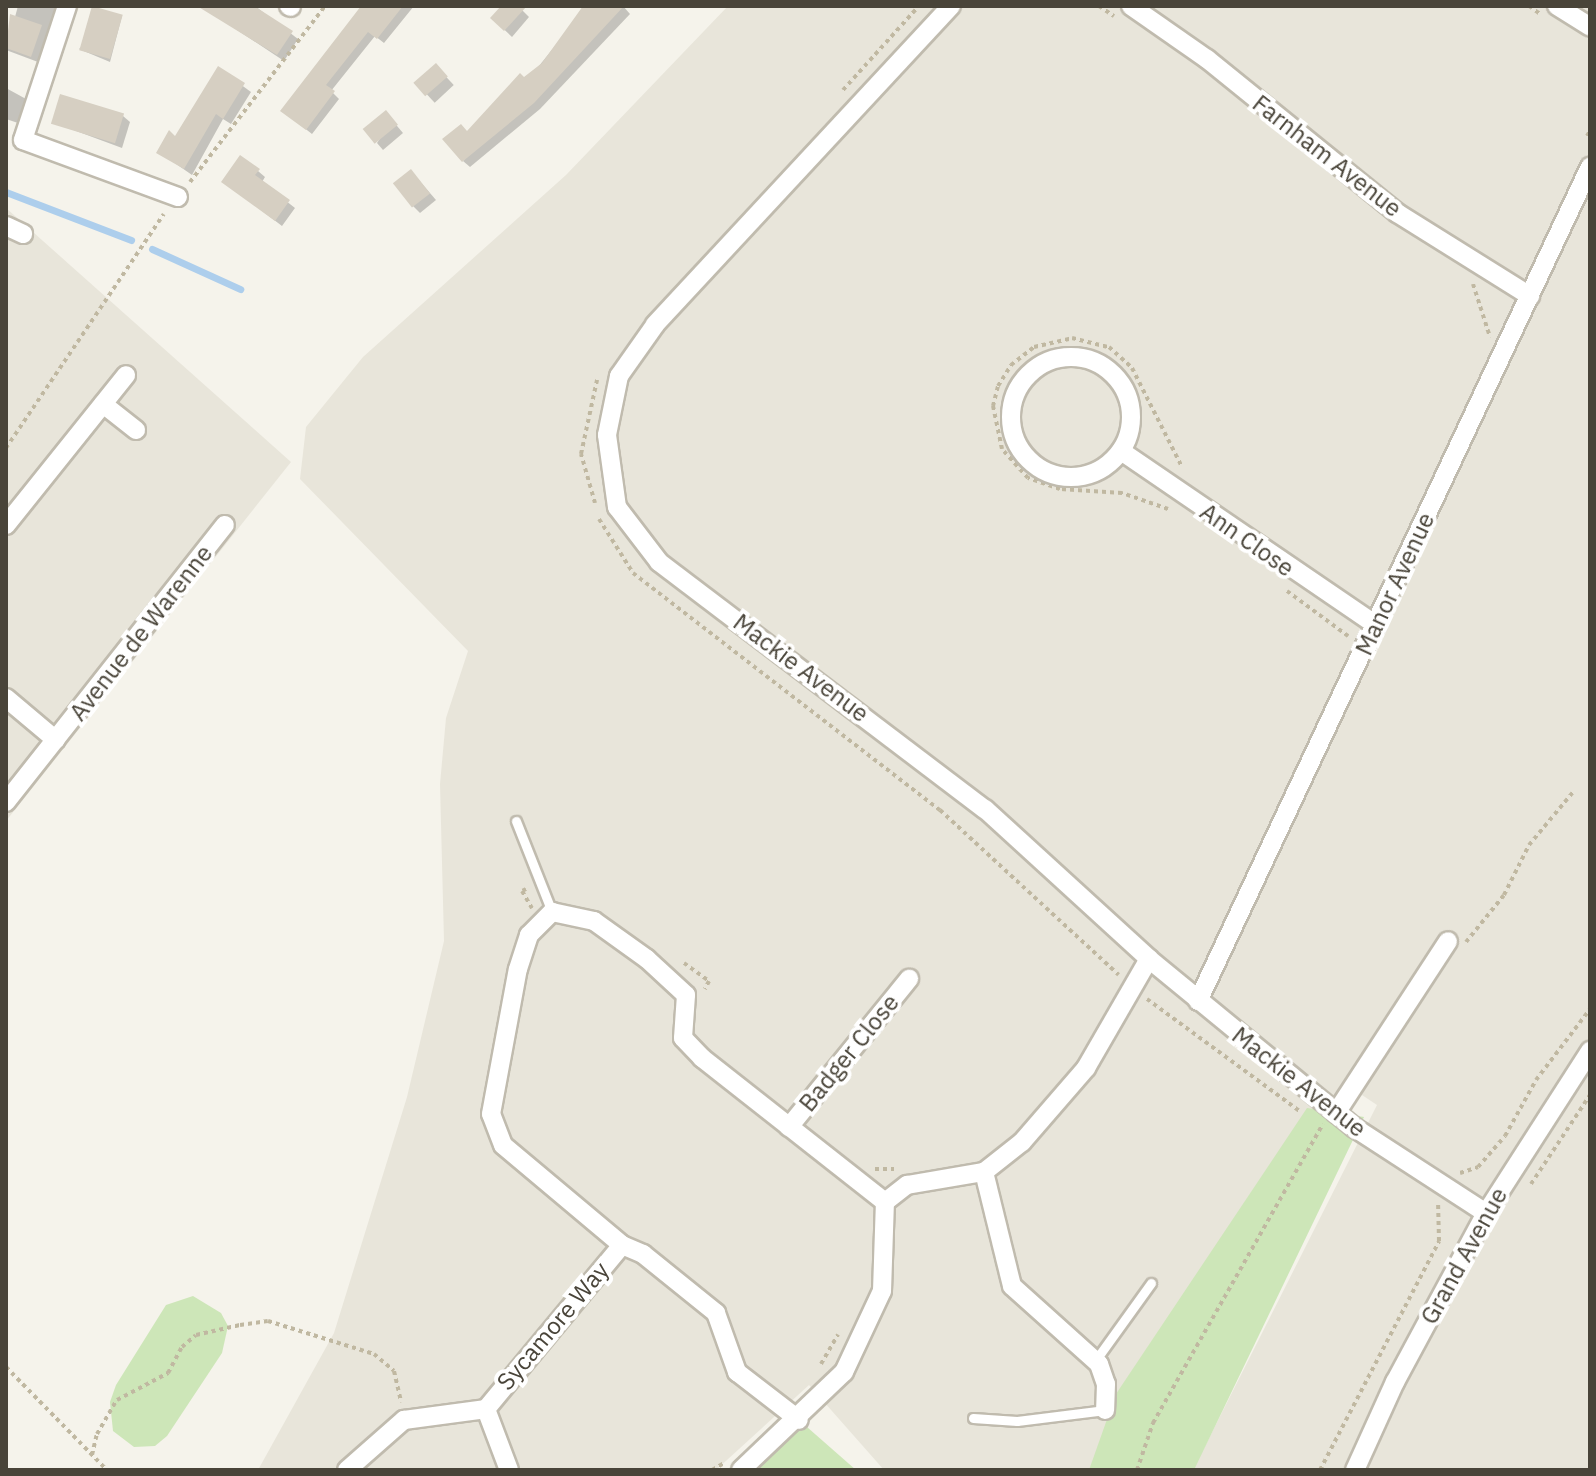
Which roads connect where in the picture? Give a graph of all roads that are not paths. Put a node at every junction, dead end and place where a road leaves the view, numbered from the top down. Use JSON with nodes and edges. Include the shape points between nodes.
{"nodes":[{"id":1,"x":67,"y":6,"type":"edge"},
{"id":2,"x":951,"y":6,"type":"edge"},
{"id":3,"x":1131,"y":6,"type":"edge"},
{"id":4,"x":1557,"y":6,"type":"edge"},
{"id":5,"x":1590,"y":27,"type":"edge"},
{"id":6,"x":14,"y":136,"type":"edge"},
{"id":7,"x":1590,"y":167,"type":"edge"},
{"id":8,"x":178,"y":197,"type":"road end"},
{"id":9,"x":1530,"y":296,"type":"junction"},
{"id":10,"x":126,"y":375,"type":"dead end"},
{"id":11,"x":103,"y":404,"type":"junction"},
{"id":12,"x":136,"y":430,"type":"dead end"},
{"id":13,"x":1121,"y":451,"type":"junction"},
{"id":14,"x":6,"y":525,"type":"edge"},
{"id":15,"x":225,"y":525,"type":"dead end"},
{"id":16,"x":1376,"y":625,"type":"junction"},
{"id":17,"x":6,"y":698,"type":"edge"},
{"id":18,"x":56,"y":740,"type":"junction"},
{"id":19,"x":6,"y":802,"type":"edge"},
{"id":20,"x":516,"y":821,"type":"dead end"},
{"id":21,"x":552,"y":912,"type":"junction"},
{"id":22,"x":1448,"y":941,"type":"dead end"},
{"id":23,"x":1149,"y":959,"type":"junction"},
{"id":24,"x":909,"y":979,"type":"dead end"},
{"id":25,"x":1198,"y":1001,"type":"junction"},
{"id":26,"x":1590,"y":1051,"type":"edge"},
{"id":27,"x":1336,"y":1113,"type":"junction"},
{"id":28,"x":789,"y":1127,"type":"junction"},
{"id":29,"x":984,"y":1172,"type":"junction"},
{"id":30,"x":885,"y":1202,"type":"junction"},
{"id":31,"x":1486,"y":1213,"type":"junction"},
{"id":32,"x":622,"y":1245,"type":"junction"},
{"id":33,"x":1151,"y":1283,"type":"dead end"},
{"id":34,"x":1095,"y":1361,"type":"junction"},
{"id":35,"x":486,"y":1409,"type":"junction"},
{"id":36,"x":1105,"y":1410,"type":"joint"},
{"id":37,"x":973,"y":1418,"type":"dead end"},
{"id":38,"x":799,"y":1420,"type":"junction"},
{"id":39,"x":739,"y":1462,"type":"edge"},
{"id":40,"x":347,"y":1470,"type":"edge"},
{"id":41,"x":509,"y":1470,"type":"edge"},
{"id":42,"x":1355,"y":1470,"type":"edge"}],
"edges":[{"from":1,"to":6,"type":"street"},
{"from":2,"to":23,"type":"street","name":"Mackie Avenue","via":[[655,325],[619,376],[607,435],[617,507],[659,562],[985,809]]},
{"from":3,"to":9,"type":"street","name":"Farnham Avenue","via":[[1207,59],[1397,213]]},
{"from":4,"to":5,"type":"street"},
{"from":6,"to":8,"type":"street"},
{"from":7,"to":9,"type":"street","name":"Manor Avenue"},
{"from":9,"to":16,"type":"street","name":"Manor Avenue"},
{"from":10,"to":11,"type":"street"},
{"from":11,"to":12,"type":"street"},
{"from":11,"to":14,"type":"street"},
{"from":13,"to":13,"type":"street","via":[[1087,475],[1057,475],[1029,461],[1011,424],[1020,384],[1051,359],[1088,358],[1105,367],[1128,396],[1132,415]]},
{"from":13,"to":16,"type":"street","name":"Ann Close"},
{"from":15,"to":18,"type":"street","name":"Avenue de Warenne"},
{"from":16,"to":25,"type":"street","name":"Manor Avenue"},
{"from":17,"to":18,"type":"street","name":"Avenue de Warenne"},
{"from":18,"to":19,"type":"street","name":"Avenue de Warenne"},
{"from":20,"to":21,"type":"lane"},
{"from":21,"to":28,"type":"street","name":"Badger Close","via":[[594,921],[686,995],[683,1038]]},
{"from":21,"to":32,"type":"street","via":[[529,935],[518,969],[491,1114],[503,1145]]},
{"from":22,"to":27,"type":"street"},
{"from":23,"to":25,"type":"street","name":"Mackie Avenue"},
{"from":23,"to":29,"type":"street","via":[[1125,983],[1086,1068],[1022,1142]]},
{"from":24,"to":28,"type":"street","name":"Badger Close"},
{"from":25,"to":27,"type":"street","name":"Mackie Avenue"},
{"from":26,"to":31,"type":"street","name":"Grand Avenue"},
{"from":27,"to":31,"type":"street","name":"Mackie Avenue"},
{"from":28,"to":30,"type":"street","name":"Badger Close"},
{"from":29,"to":30,"type":"street","via":[[907,1185]]},
{"from":29,"to":34,"type":"street","via":[[1012,1286]]},
{"from":30,"to":38,"type":"street","via":[[882,1291],[844,1372]]},
{"from":31,"to":42,"type":"street","name":"Grand Avenue","via":[[1395,1382]]},
{"from":32,"to":35,"type":"street","name":"Sycamore Way"},
{"from":32,"to":38,"type":"street","name":"Sycamore Way","via":[[643,1254],[716,1313],[737,1372]]},
{"from":33,"to":34,"type":"lane"},
{"from":34,"to":36,"type":"street","via":[[1106,1384]]},
{"from":35,"to":40,"type":"street","via":[[404,1420]]},
{"from":35,"to":41,"type":"street","name":"Sycamore Way"},
{"from":36,"to":37,"type":"lane","via":[[1017,1421]]},
{"from":38,"to":39,"type":"street"}]}
